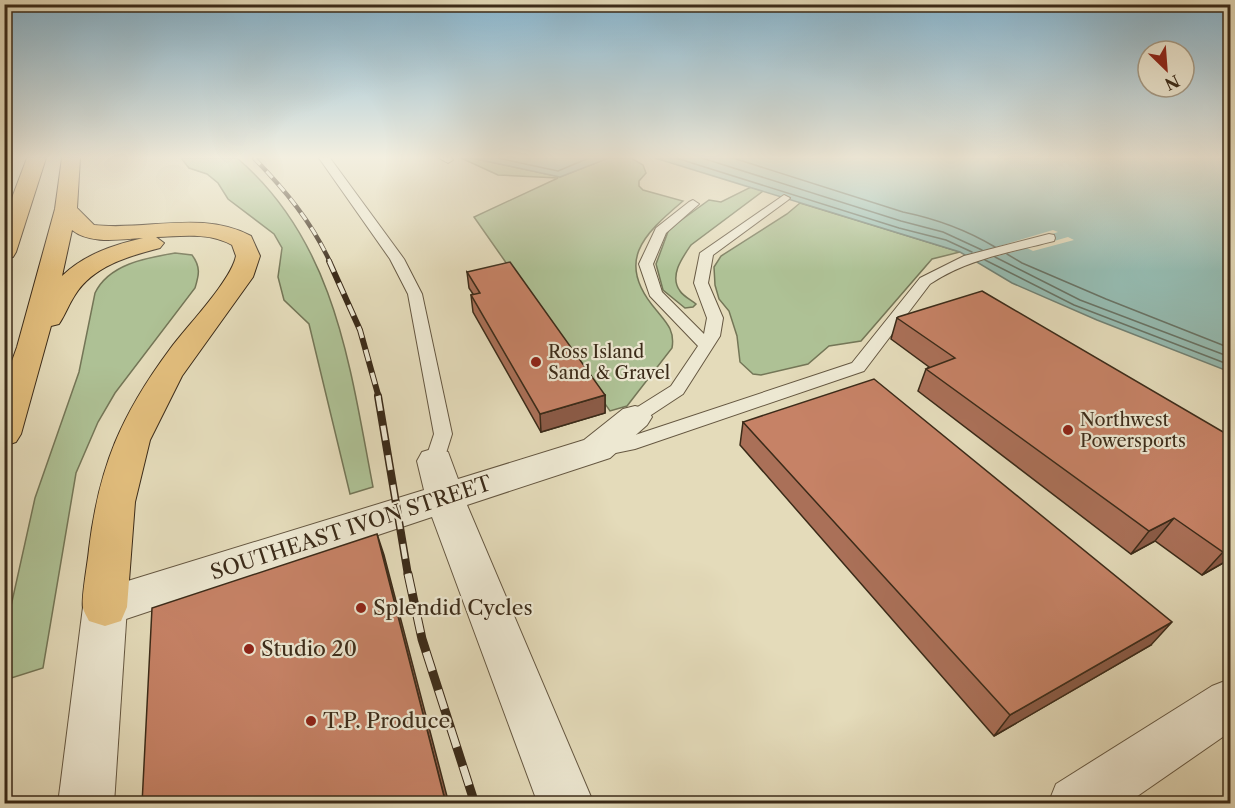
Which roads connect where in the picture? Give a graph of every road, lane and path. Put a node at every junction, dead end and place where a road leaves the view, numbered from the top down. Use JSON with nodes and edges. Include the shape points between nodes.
{"nodes":[{"id":1,"x":20,"y":196,"type":"edge"},
{"id":2,"x":67,"y":196,"type":"edge"},
{"id":3,"x":351,"y":196,"type":"edge"},
{"id":4,"x":784,"y":198,"type":"dead end"},
{"id":5,"x":693,"y":204,"type":"dead end"},
{"id":6,"x":66,"y":209,"type":"junction"},
{"id":7,"x":235,"y":237,"type":"junction"},
{"id":8,"x":1049,"y":238,"type":"dead end"},
{"id":9,"x":4,"y":252,"type":"edge"},
{"id":10,"x":706,"y":345,"type":"junction"},
{"id":11,"x":32,"y":347,"type":"junction"},
{"id":12,"x":635,"y":417,"type":"joint"},
{"id":13,"x":4,"y":434,"type":"edge"},
{"id":14,"x":597,"y":449,"type":"junction"},
{"id":15,"x":440,"y":480,"type":"junction"},
{"id":16,"x":105,"y":607,"type":"junction"},
{"id":17,"x":1230,"y":703,"type":"edge"},
{"id":18,"x":86,"y":804,"type":"edge"},
{"id":19,"x":566,"y":804,"type":"edge"},
{"id":20,"x":1076,"y":804,"type":"edge"}],
"edges":[{"from":1,"to":9,"type":"highway"},
{"from":2,"to":6,"type":"highway"},
{"from":3,"to":15,"type":"lane","via":[[397,259],[415,294],[443,434]]},
{"from":4,"to":10,"type":"lane","via":[[706,253],[701,283],[715,318]]},
{"from":5,"to":10,"type":"lane","via":[[660,231],[646,264],[655,293]]},
{"from":6,"to":7,"type":"highway","via":[[94,232],[195,228]]},
{"from":6,"to":11,"type":"highway"},
{"from":7,"to":11,"type":"highway","via":[[164,240],[97,263],[72,280]]},
{"from":7,"to":16,"type":"highway","via":[[246,246],[249,258],[240,277],[165,381],[132,440],[119,487]]},
{"from":8,"to":14,"type":"lane","via":[[952,264],[936,272],[858,367],[628,444]]},
{"from":10,"to":12,"type":"lane","via":[[677,390]]},
{"from":11,"to":13,"type":"highway"},
{"from":12,"to":14,"type":"street"},
{"from":14,"to":15,"type":"street","name":"SOUTHEAST IVON STREET"},
{"from":15,"to":16,"type":"street","name":"SOUTHEAST IVON STREET"},
{"from":15,"to":19,"type":"street"},
{"from":16,"to":18,"type":"street"},
{"from":17,"to":20,"type":"street"}]}
